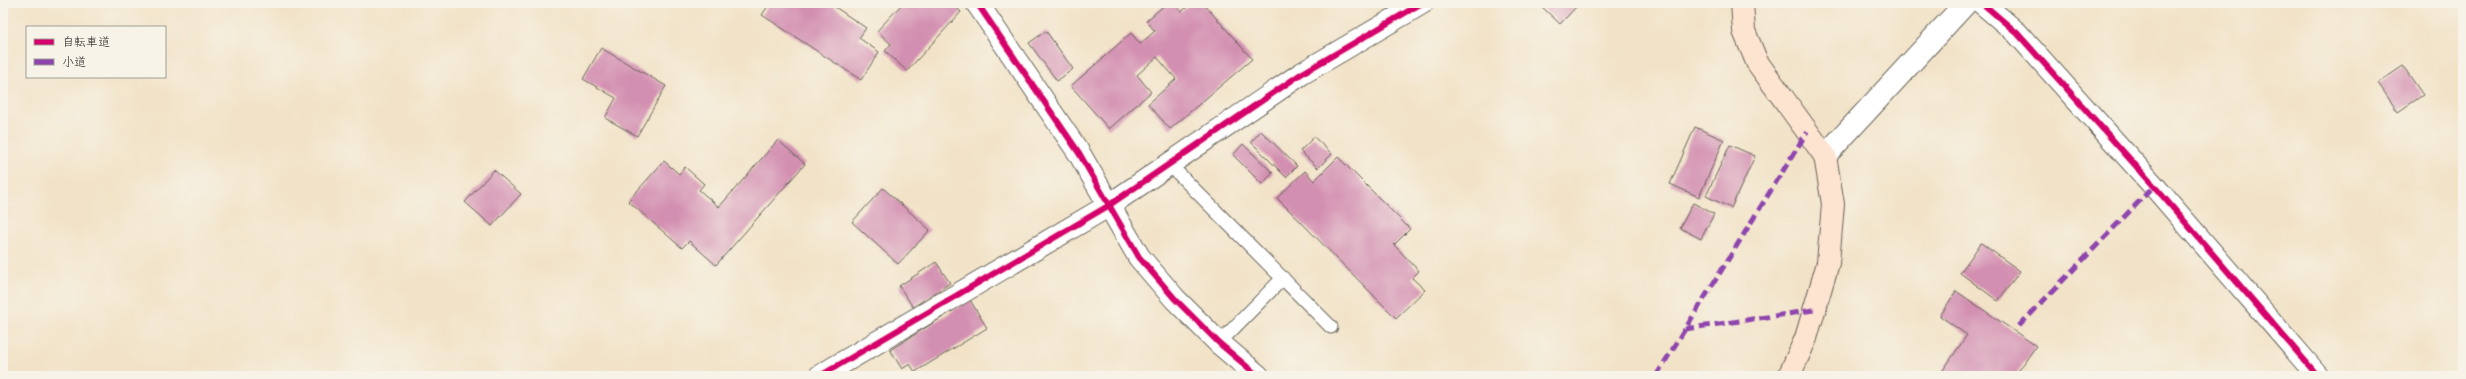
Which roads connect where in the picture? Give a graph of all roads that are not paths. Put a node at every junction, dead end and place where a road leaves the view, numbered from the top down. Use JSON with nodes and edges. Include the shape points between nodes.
{"nodes":[{"id":1,"x":977,"y":3,"type":"edge"},
{"id":2,"x":1422,"y":3,"type":"edge"},
{"id":3,"x":1742,"y":3,"type":"edge"},
{"id":4,"x":1966,"y":3,"type":"edge"},
{"id":5,"x":1982,"y":3,"type":"edge"},
{"id":6,"x":1825,"y":156,"type":"junction"},
{"id":7,"x":1170,"y":165,"type":"junction"},
{"id":8,"x":1108,"y":206,"type":"junction"},
{"id":9,"x":1283,"y":278,"type":"junction"},
{"id":10,"x":1331,"y":327,"type":"dead end"},
{"id":11,"x":1218,"y":343,"type":"junction"},
{"id":12,"x":820,"y":376,"type":"edge"},
{"id":13,"x":1258,"y":376,"type":"edge"},
{"id":14,"x":1789,"y":376,"type":"edge"},
{"id":15,"x":2318,"y":376,"type":"edge"}],
"edges":[{"from":1,"to":8,"type":"street","via":[[1079,153]]},
{"from":2,"to":7,"type":"street","via":[[1301,74]]},
{"from":3,"to":6,"type":"street","via":[[1744,31],[1756,62]]},
{"from":4,"to":6,"type":"street"},
{"from":5,"to":15,"type":"street","via":[[2017,33]]},
{"from":6,"to":14,"type":"street","via":[[1833,204],[1828,263],[1806,338]]},
{"from":7,"to":8,"type":"street"},
{"from":7,"to":9,"type":"lane"},
{"from":8,"to":11,"type":"street","via":[[1139,257]]},
{"from":8,"to":12,"type":"street"},
{"from":9,"to":10,"type":"lane"},
{"from":9,"to":11,"type":"lane"},
{"from":11,"to":13,"type":"street"}]}
